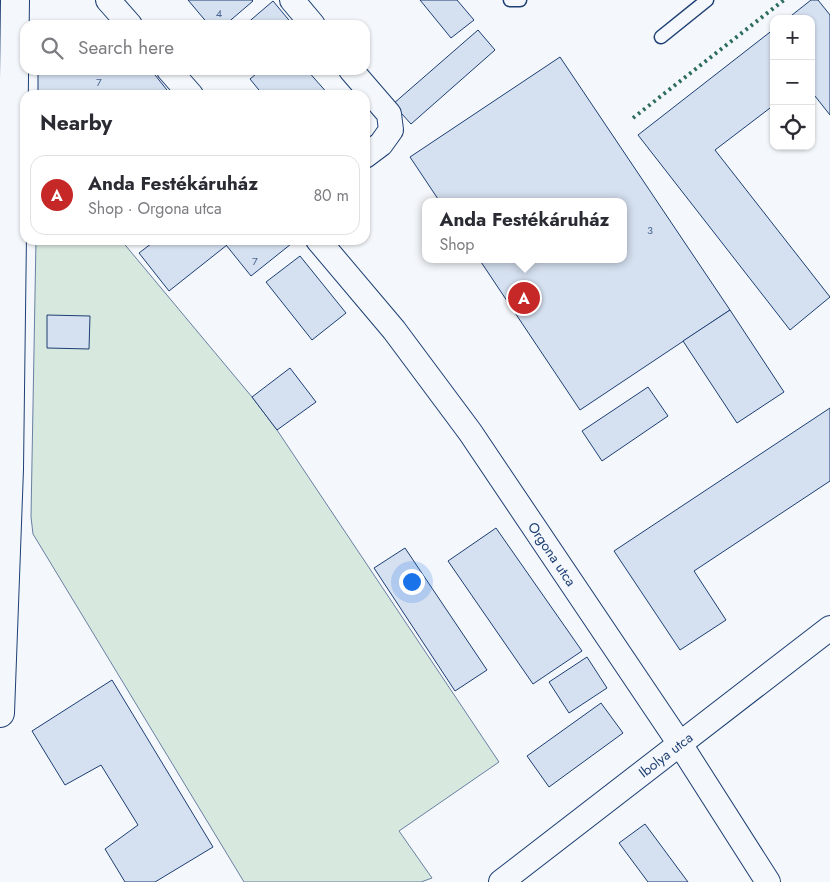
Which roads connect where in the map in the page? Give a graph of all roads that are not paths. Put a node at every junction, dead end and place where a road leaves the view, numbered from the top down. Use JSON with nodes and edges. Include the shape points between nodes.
{"nodes":[{"id":1,"x":15,"y":0,"type":"edge"},
{"id":2,"x":108,"y":0,"type":"edge"},
{"id":3,"x":292,"y":0,"type":"edge"},
{"id":4,"x":510,"y":0,"type":"edge"},
{"id":5,"x":520,"y":0,"type":"edge"},
{"id":6,"x":707,"y":0,"type":"edge"},
{"id":7,"x":126,"y":20,"type":"edge"},
{"id":8,"x":309,"y":20,"type":"edge"},
{"id":9,"x":661,"y":37,"type":"dead end"},
{"id":10,"x":173,"y":75,"type":"edge"},
{"id":11,"x":355,"y":75,"type":"edge"},
{"id":12,"x":187,"y":90,"type":"edge"},
{"id":13,"x":368,"y":90,"type":"edge"},
{"id":14,"x":370,"y":92,"type":"edge"},
{"id":15,"x":370,"y":152,"type":"edge"},
{"id":16,"x":322,"y":245,"type":"edge"},
{"id":17,"x":830,"y":628,"type":"edge"},
{"id":18,"x":0,"y":713,"type":"edge"},
{"id":19,"x":680,"y":744,"type":"junction"},
{"id":20,"x":502,"y":882,"type":"edge"},
{"id":21,"x":768,"y":882,"type":"edge"}],
"edges":[{"from":1,"to":18,"type":"street","via":[[9,468]]},
{"from":2,"to":7,"type":"street"},
{"from":3,"to":8,"type":"street"},
{"from":4,"to":5,"type":"lane"},
{"from":6,"to":9,"type":"lane"},
{"from":10,"to":12,"type":"street"},
{"from":11,"to":13,"type":"street"},
{"from":14,"to":15,"type":"street","via":[[389,114],[391,130]]},
{"from":16,"to":19,"type":"street","name":"Orgona utca","via":[[394,330],[470,432]]},
{"from":17,"to":19,"type":"street","name":"Ibolya utca"},
{"from":19,"to":20,"type":"street","name":"Ibolya utca"},
{"from":19,"to":21,"type":"street","name":"Orgona utca"}]}
